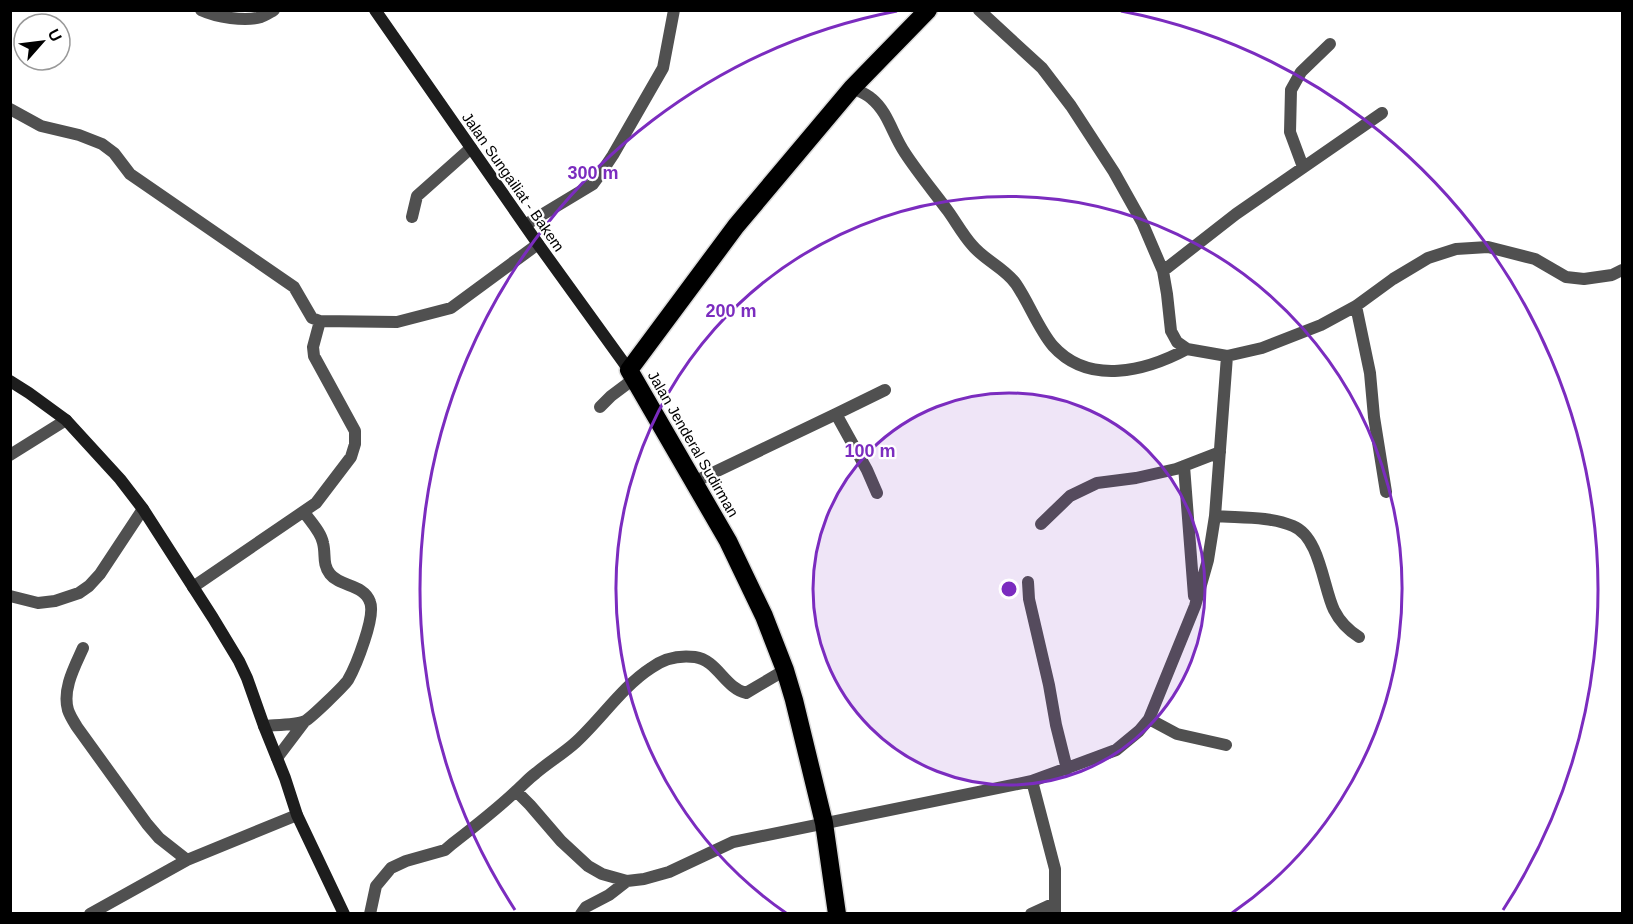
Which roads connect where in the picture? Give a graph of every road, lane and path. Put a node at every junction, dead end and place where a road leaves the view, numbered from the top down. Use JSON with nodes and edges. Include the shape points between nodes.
{"nodes":[{"id":1,"x":201,"y":10,"type":"edge"},
{"id":2,"x":274,"y":10,"type":"edge"},
{"id":3,"x":375,"y":10,"type":"edge"},
{"id":4,"x":674,"y":10,"type":"edge"},
{"id":5,"x":928,"y":10,"type":"edge"},
{"id":6,"x":979,"y":10,"type":"edge"},
{"id":7,"x":1330,"y":44,"type":"dead end"},
{"id":8,"x":852,"y":88,"type":"junction"},
{"id":9,"x":10,"y":109,"type":"edge"},
{"id":10,"x":1382,"y":113,"type":"dead end"},
{"id":11,"x":471,"y":148,"type":"junction"},
{"id":12,"x":1303,"y":167,"type":"junction"},
{"id":13,"x":412,"y":217,"type":"dead end"},
{"id":14,"x":525,"y":225,"type":"junction"},
{"id":15,"x":538,"y":244,"type":"junction"},
{"id":16,"x":1623,"y":270,"type":"edge"},
{"id":17,"x":1162,"y":272,"type":"junction"},
{"id":18,"x":1356,"y":306,"type":"junction"},
{"id":19,"x":320,"y":321,"type":"junction"},
{"id":20,"x":1187,"y":349,"type":"junction"},
{"id":21,"x":1227,"y":356,"type":"junction"},
{"id":22,"x":632,"y":374,"type":"junction"},
{"id":23,"x":10,"y":381,"type":"edge"},
{"id":24,"x":885,"y":390,"type":"dead end"},
{"id":25,"x":600,"y":407,"type":"dead end"},
{"id":26,"x":837,"y":414,"type":"junction"},
{"id":27,"x":66,"y":420,"type":"junction"},
{"id":28,"x":1220,"y":452,"type":"junction"},
{"id":29,"x":10,"y":455,"type":"edge"},
{"id":30,"x":1184,"y":466,"type":"junction"},
{"id":31,"x":694,"y":482,"type":"junction"},
{"id":32,"x":1386,"y":492,"type":"dead end"},
{"id":33,"x":877,"y":493,"type":"dead end"},
{"id":34,"x":143,"y":508,"type":"junction"},
{"id":35,"x":304,"y":512,"type":"junction"},
{"id":36,"x":1215,"y":516,"type":"junction"},
{"id":37,"x":1041,"y":524,"type":"dead end"},
{"id":38,"x":1028,"y":582,"type":"dead end"},
{"id":39,"x":193,"y":587,"type":"junction"},
{"id":40,"x":10,"y":596,"type":"edge"},
{"id":41,"x":1195,"y":606,"type":"junction"},
{"id":42,"x":1359,"y":637,"type":"dead end"},
{"id":43,"x":83,"y":648,"type":"dead end"},
{"id":44,"x":785,"y":670,"type":"junction"},
{"id":45,"x":1149,"y":719,"type":"junction"},
{"id":46,"x":305,"y":722,"type":"junction"},
{"id":47,"x":264,"y":726,"type":"junction"},
{"id":48,"x":1226,"y":745,"type":"dead end"},
{"id":49,"x":278,"y":758,"type":"junction"},
{"id":50,"x":1067,"y":770,"type":"junction"},
{"id":51,"x":1032,"y":782,"type":"junction"},
{"id":52,"x":516,"y":792,"type":"junction"},
{"id":53,"x":297,"y":815,"type":"junction"},
{"id":54,"x":824,"y":823,"type":"junction"},
{"id":55,"x":187,"y":860,"type":"junction"},
{"id":56,"x":627,"y":881,"type":"junction"},
{"id":57,"x":110,"y":902,"type":"junction"},
{"id":58,"x":1055,"y":908,"type":"edge"},
{"id":59,"x":90,"y":914,"type":"edge"},
{"id":60,"x":117,"y":914,"type":"edge"},
{"id":61,"x":344,"y":914,"type":"edge"},
{"id":62,"x":370,"y":914,"type":"edge"},
{"id":63,"x":581,"y":914,"type":"edge"},
{"id":64,"x":837,"y":914,"type":"edge"},
{"id":65,"x":1031,"y":914,"type":"edge"}],
"edges":[{"from":1,"to":2,"type":"street","via":[[248,19]]},
{"from":3,"to":11,"type":"main road","name":"Jalan Sungailiat - Bakem"},
{"from":4,"to":14,"type":"street","via":[[663,68],[601,173],[593,184]]},
{"from":5,"to":8,"type":"highway","name":"Jalan Jenderal Sudirman"},
{"from":6,"to":17,"type":"street","via":[[1042,68],[1071,106],[1137,212]]},
{"from":7,"to":12,"type":"street","via":[[1301,72],[1291,90],[1290,132]]},
{"from":8,"to":20,"type":"street","via":[[872,98],[880,108],[898,144],[965,237],[1014,281],[1053,346],[1067,359],[1091,370],[1114,372],[1161,362]]},
{"from":8,"to":22,"type":"highway","name":"Jalan Jenderal Sudirman","via":[[736,226]]},
{"from":9,"to":19,"type":"street","via":[[41,126],[102,144],[130,174],[294,287],[312,318]]},
{"from":10,"to":12,"type":"street"},
{"from":11,"to":13,"type":"street","via":[[417,196]]},
{"from":11,"to":14,"type":"main road","name":"Jalan Sungailiat - Bakem"},
{"from":12,"to":17,"type":"street"},
{"from":14,"to":15,"type":"main road","name":"Jalan Sungailiat - Bakem"},
{"from":15,"to":19,"type":"street","via":[[451,308],[397,322]]},
{"from":15,"to":22,"type":"main road","name":"Jalan Sungailiat - Bakem"},
{"from":16,"to":18,"type":"street","via":[[1584,279],[1566,277],[1535,260],[1488,247],[1456,249],[1428,258]]},
{"from":17,"to":20,"type":"street","via":[[1171,331]]},
{"from":18,"to":21,"type":"street","via":[[1322,325],[1262,348]]},
{"from":18,"to":32,"type":"street","via":[[1370,372]]},
{"from":19,"to":35,"type":"street","via":[[314,356],[355,431],[354,444],[351,457],[316,503]]},
{"from":20,"to":21,"type":"street"},
{"from":21,"to":28,"type":"street"},
{"from":22,"to":25,"type":"street"},
{"from":22,"to":31,"type":"highway","name":"Jalan Jenderal Sudirman"},
{"from":23,"to":27,"type":"main road"},
{"from":24,"to":26,"type":"street"},
{"from":26,"to":31,"type":"street"},
{"from":26,"to":33,"type":"street"},
{"from":27,"to":29,"type":"street"},
{"from":27,"to":34,"type":"main road"},
{"from":28,"to":30,"type":"street"},
{"from":28,"to":36,"type":"street"},
{"from":30,"to":37,"type":"street","via":[[1097,483],[1070,496]]},
{"from":30,"to":41,"type":"street"},
{"from":31,"to":44,"type":"highway","name":"Jalan Jenderal Sudirman","via":[[759,605]]},
{"from":34,"to":39,"type":"main road"},
{"from":34,"to":40,"type":"street","via":[[100,574],[84,590],[55,602],[38,603]]},
{"from":35,"to":39,"type":"street"},
{"from":35,"to":46,"type":"street","via":[[321,538],[330,575],[363,591],[372,610],[347,682]]},
{"from":36,"to":41,"type":"street"},
{"from":36,"to":42,"type":"street","via":[[1271,520],[1305,535],[1334,609],[1348,630]]},
{"from":38,"to":50,"type":"street"},
{"from":39,"to":47,"type":"main road","via":[[239,661]]},
{"from":41,"to":45,"type":"street"},
{"from":43,"to":55,"type":"street","via":[[70,678],[68,711],[147,824]]},
{"from":44,"to":52,"type":"street","via":[[746,693],[705,660],[665,660],[636,679],[576,742]]},
{"from":44,"to":54,"type":"highway","name":"Jalan Jenderal Sudirman"},
{"from":45,"to":48,"type":"street","via":[[1177,734]]},
{"from":45,"to":50,"type":"street","via":[[1116,750]]},
{"from":46,"to":47,"type":"street"},
{"from":46,"to":49,"type":"street"},
{"from":47,"to":49,"type":"main road"},
{"from":49,"to":53,"type":"main road"},
{"from":50,"to":51,"type":"street"},
{"from":51,"to":54,"type":"street"},
{"from":51,"to":58,"type":"street","via":[[1055,869]]},
{"from":52,"to":56,"type":"street","via":[[588,866]]},
{"from":52,"to":62,"type":"street","via":[[445,849],[391,868],[376,886]]},
{"from":53,"to":55,"type":"street"},
{"from":53,"to":61,"type":"main road"},
{"from":54,"to":56,"type":"street","via":[[733,842],[669,872]]},
{"from":54,"to":64,"type":"highway","name":"Jalan Jenderal Sudirman"},
{"from":55,"to":57,"type":"street"},
{"from":56,"to":63,"type":"street"},
{"from":57,"to":59,"type":"street"},
{"from":57,"to":60,"type":"street"},
{"from":58,"to":65,"type":"street"}]}
